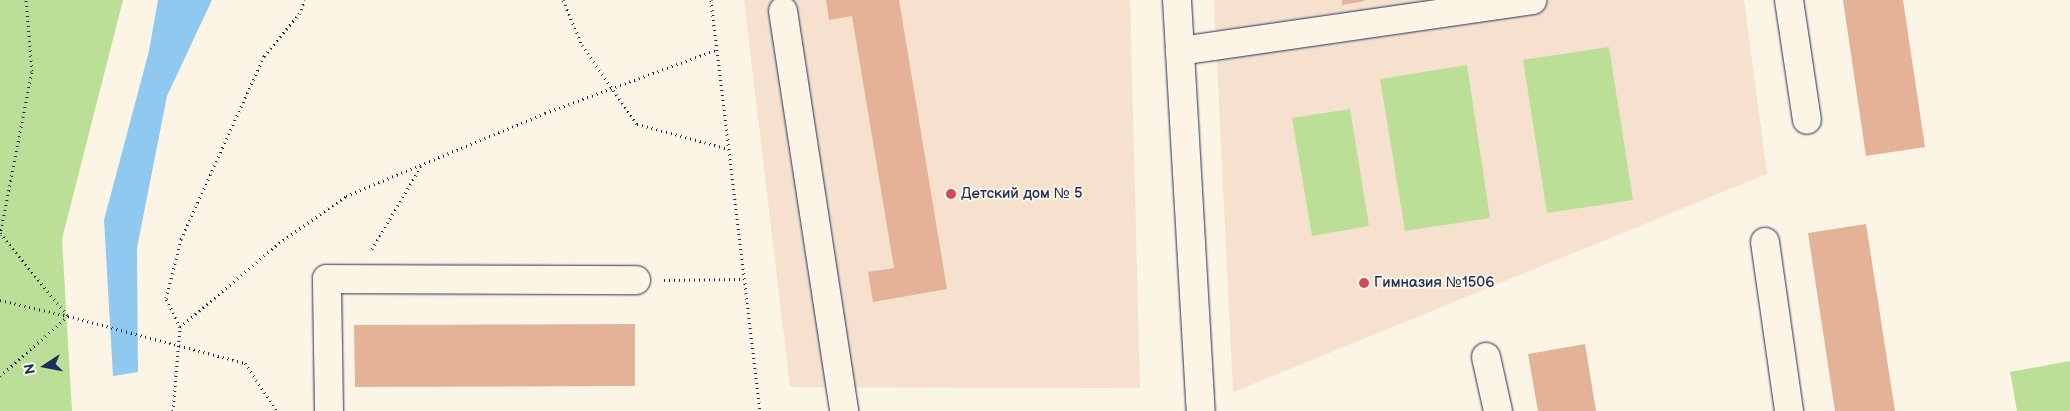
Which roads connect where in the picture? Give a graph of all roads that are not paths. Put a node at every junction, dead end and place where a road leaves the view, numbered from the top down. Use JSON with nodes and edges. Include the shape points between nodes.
{"nodes":[{"id":1,"x":1177,"y":0,"type":"edge"},
{"id":2,"x":1532,"y":0,"type":"edge"},
{"id":3,"x":1789,"y":0,"type":"edge"},
{"id":4,"x":783,"y":11,"type":"dead end"},
{"id":5,"x":1180,"y":51,"type":"junction"},
{"id":6,"x":1806,"y":120,"type":"dead end"},
{"id":7,"x":1764,"y":242,"type":"dead end"},
{"id":8,"x":636,"y":280,"type":"road end"},
{"id":9,"x":1486,"y":357,"type":"dead end"},
{"id":10,"x":329,"y":411,"type":"edge"},
{"id":11,"x":844,"y":411,"type":"edge"},
{"id":12,"x":1202,"y":411,"type":"edge"},
{"id":13,"x":1498,"y":411,"type":"edge"},
{"id":14,"x":1789,"y":411,"type":"edge"}],
"edges":[{"from":1,"to":5,"type":"lane"},
{"from":2,"to":5,"type":"lane"},
{"from":3,"to":6,"type":"lane"},
{"from":4,"to":11,"type":"lane"},
{"from":5,"to":12,"type":"lane"},
{"from":7,"to":14,"type":"lane"},
{"from":8,"to":10,"type":"lane","via":[[327,279]]},
{"from":9,"to":13,"type":"lane"}]}
